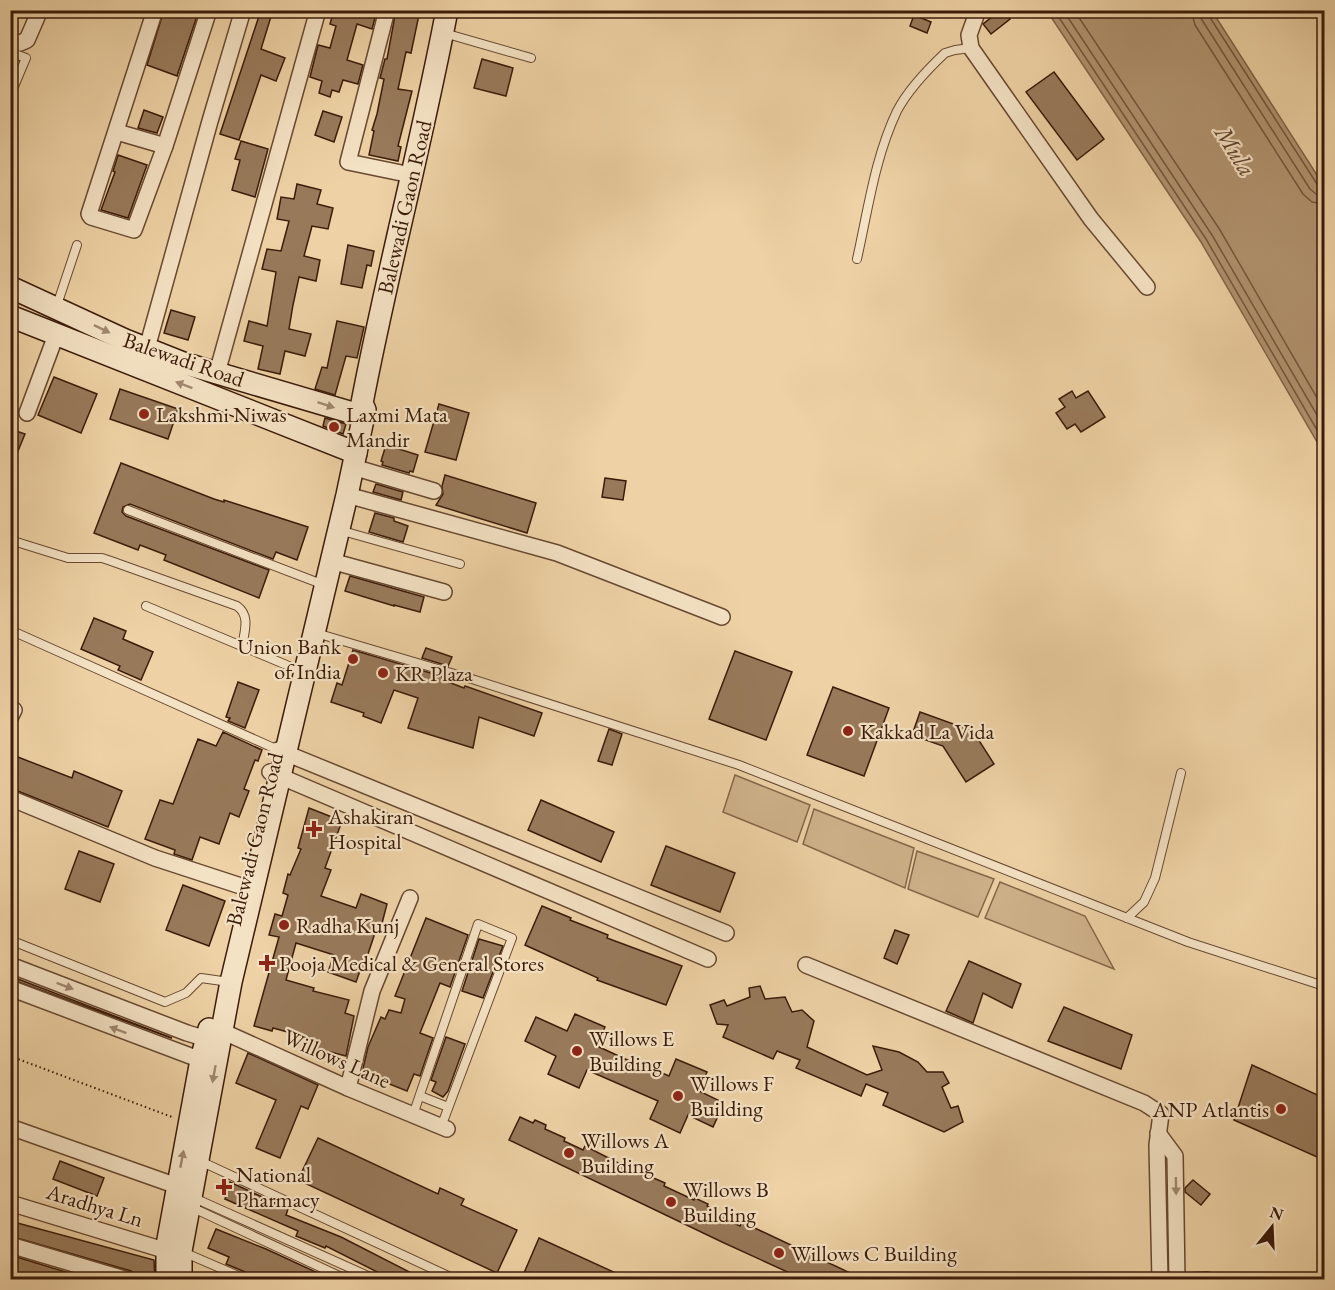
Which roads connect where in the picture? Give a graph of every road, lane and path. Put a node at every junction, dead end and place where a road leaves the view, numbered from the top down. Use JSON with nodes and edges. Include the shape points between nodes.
{"nodes":[{"id":1,"x":40,"y":10,"type":"edge"},
{"id":2,"x":155,"y":10,"type":"edge"},
{"id":3,"x":209,"y":10,"type":"edge"},
{"id":4,"x":243,"y":10,"type":"edge"},
{"id":5,"x":318,"y":10,"type":"edge"},
{"id":6,"x":387,"y":10,"type":"edge"},
{"id":7,"x":447,"y":10,"type":"edge"},
{"id":8,"x":978,"y":10,"type":"edge"},
{"id":9,"x":442,"y":33,"type":"junction"},
{"id":10,"x":10,"y":42,"type":"edge"},
{"id":11,"x":971,"y":48,"type":"junction"},
{"id":12,"x":10,"y":52,"type":"edge"},
{"id":13,"x":531,"y":58,"type":"dead end"},
{"id":14,"x":10,"y":96,"type":"edge"},
{"id":15,"x":117,"y":132,"type":"junction"},
{"id":16,"x":165,"y":146,"type":"junction"},
{"id":17,"x":411,"y":175,"type":"junction"},
{"id":18,"x":77,"y":245,"type":"dead end"},
{"id":19,"x":857,"y":259,"type":"dead end"},
{"id":20,"x":10,"y":287,"type":"edge"},
{"id":21,"x":1147,"y":287,"type":"dead end"},
{"id":22,"x":61,"y":309,"type":"junction"},
{"id":23,"x":10,"y":316,"type":"edge"},
{"id":24,"x":56,"y":335,"type":"junction"},
{"id":25,"x":147,"y":348,"type":"junction"},
{"id":26,"x":217,"y":373,"type":"junction"},
{"id":27,"x":293,"y":395,"type":"junction"},
{"id":28,"x":360,"y":412,"type":"junction"},
{"id":29,"x":27,"y":413,"type":"dead end"},
{"id":30,"x":284,"y":424,"type":"junction"},
{"id":31,"x":352,"y":457,"type":"junction"},
{"id":32,"x":434,"y":491,"type":"dead end"},
{"id":33,"x":347,"y":495,"type":"junction"},
{"id":34,"x":128,"y":510,"type":"dead end"},
{"id":35,"x":338,"y":529,"type":"junction"},
{"id":36,"x":10,"y":540,"type":"edge"},
{"id":37,"x":331,"y":561,"type":"junction"},
{"id":38,"x":460,"y":564,"type":"dead end"},
{"id":39,"x":319,"y":583,"type":"junction"},
{"id":40,"x":444,"y":592,"type":"dead end"},
{"id":41,"x":146,"y":606,"type":"dead end"},
{"id":42,"x":722,"y":617,"type":"dead end"},
{"id":43,"x":10,"y":630,"type":"edge"},
{"id":44,"x":311,"y":631,"type":"junction"},
{"id":45,"x":242,"y":648,"type":"junction"},
{"id":46,"x":296,"y":669,"type":"junction"},
{"id":47,"x":10,"y":708,"type":"edge"},
{"id":48,"x":10,"y":718,"type":"edge"},
{"id":49,"x":280,"y":751,"type":"junction"},
{"id":50,"x":275,"y":773,"type":"junction"},
{"id":51,"x":1181,"y":773,"type":"dead end"},
{"id":52,"x":10,"y":798,"type":"edge"},
{"id":53,"x":248,"y":889,"type":"junction"},
{"id":54,"x":410,"y":898,"type":"dead end"},
{"id":55,"x":1127,"y":918,"type":"junction"},
{"id":56,"x":726,"y":933,"type":"dead end"},
{"id":57,"x":10,"y":940,"type":"edge"},
{"id":58,"x":708,"y":959,"type":"dead end"},
{"id":59,"x":10,"y":965,"type":"edge"},
{"id":60,"x":806,"y":965,"type":"dead end"},
{"id":61,"x":225,"y":982,"type":"junction"},
{"id":62,"x":1324,"y":987,"type":"edge"},
{"id":63,"x":10,"y":988,"type":"edge"},
{"id":64,"x":180,"y":1030,"type":"junction"},
{"id":65,"x":213,"y":1031,"type":"junction"},
{"id":66,"x":172,"y":1051,"type":"junction"},
{"id":67,"x":10,"y":1056,"type":"edge"},
{"id":68,"x":201,"y":1060,"type":"junction"},
{"id":69,"x":348,"y":1088,"type":"junction"},
{"id":70,"x":420,"y":1095,"type":"junction"},
{"id":71,"x":448,"y":1107,"type":"junction"},
{"id":72,"x":413,"y":1115,"type":"junction"},
{"id":73,"x":189,"y":1124,"type":"junction"},
{"id":74,"x":10,"y":1127,"type":"edge"},
{"id":75,"x":444,"y":1128,"type":"joint"},
{"id":76,"x":1158,"y":1134,"type":"junction"},
{"id":77,"x":198,"y":1160,"type":"junction"},
{"id":78,"x":186,"y":1196,"type":"junction"},
{"id":79,"x":10,"y":1203,"type":"edge"},
{"id":80,"x":10,"y":1245,"type":"edge"},
{"id":81,"x":174,"y":1251,"type":"junction"},
{"id":82,"x":1177,"y":1279,"type":"edge"},
{"id":83,"x":128,"y":1280,"type":"edge"},
{"id":84,"x":167,"y":1280,"type":"edge"},
{"id":85,"x":181,"y":1280,"type":"edge"},
{"id":86,"x":248,"y":1280,"type":"edge"},
{"id":87,"x":348,"y":1280,"type":"edge"},
{"id":88,"x":377,"y":1280,"type":"edge"},
{"id":89,"x":457,"y":1280,"type":"edge"},
{"id":90,"x":1160,"y":1280,"type":"edge"},
{"id":91,"x":1221,"y":1280,"type":"edge"}],
"edges":[{"from":1,"to":10,"type":"street","via":[[27,40]]},
{"from":2,"to":15,"type":"street"},
{"from":3,"to":16,"type":"street"},
{"from":4,"to":25,"type":"street"},
{"from":5,"to":26,"type":"street"},
{"from":6,"to":17,"type":"street","via":[[348,162]]},
{"from":7,"to":9,"type":"main road","name":"Balewadi Gaon Road"},
{"from":8,"to":11,"type":"street","via":[[969,35]]},
{"from":9,"to":13,"type":"lane"},
{"from":9,"to":17,"type":"main road","name":"Balewadi Gaon Road"},
{"from":11,"to":19,"type":"lane","via":[[945,53],[897,111],[883,150]]},
{"from":11,"to":21,"type":"street","via":[[1091,219]]},
{"from":12,"to":14,"type":"lane","via":[[26,58]]},
{"from":15,"to":16,"type":"street"},
{"from":15,"to":16,"type":"street","via":[[89,214],[113,224],[136,229]]},
{"from":17,"to":28,"type":"main road","name":"Balewadi Gaon Road"},
{"from":18,"to":22,"type":"lane"},
{"from":20,"to":22,"type":"main road","name":"Balewadi Road"},
{"from":22,"to":24,"type":"main road"},
{"from":22,"to":25,"type":"main road","name":"Balewadi Road","one_way":true},
{"from":23,"to":24,"type":"main road","name":"Balewadi Road"},
{"from":24,"to":29,"type":"street"},
{"from":30,"to":24,"type":"main road","name":"Balewadi Road","one_way":true},
{"from":25,"to":26,"type":"main road","name":"Balewadi Road"},
{"from":26,"to":27,"type":"main road","name":"Balewadi Road"},
{"from":27,"to":28,"type":"main road","name":"Balewadi Road","one_way":true},
{"from":27,"to":30,"type":"main road"},
{"from":28,"to":31,"type":"main road","name":"Balewadi Gaon Road"},
{"from":30,"to":31,"type":"main road","name":"Balewadi Road"},
{"from":31,"to":32,"type":"street"},
{"from":31,"to":33,"type":"main road","name":"Balewadi Gaon Road"},
{"from":31,"to":39,"type":"main road","name":"Balewadi Gaon Road"},
{"from":33,"to":35,"type":"main road","name":"Balewadi Gaon Road"},
{"from":33,"to":42,"type":"street","via":[[542,548]]},
{"from":34,"to":39,"type":"lane"},
{"from":35,"to":37,"type":"main road","name":"Balewadi Gaon Road"},
{"from":35,"to":38,"type":"lane"},
{"from":36,"to":45,"type":"lane","via":[[57,556],[111,561],[237,606],[246,617]]},
{"from":37,"to":40,"type":"street"},
{"from":37,"to":44,"type":"main road","name":"Balewadi Gaon Road"},
{"from":39,"to":44,"type":"main road","name":"Balewadi Gaon Road"},
{"from":41,"to":45,"type":"lane"},
{"from":43,"to":49,"type":"lane"},
{"from":44,"to":46,"type":"main road","name":"Balewadi Gaon Road"},
{"from":44,"to":49,"type":"main road","name":"Balewadi Gaon Road"},
{"from":44,"to":55,"type":"lane","via":[[739,765]]},
{"from":45,"to":46,"type":"lane"},
{"from":46,"to":49,"type":"main road","name":"Balewadi Gaon Road"},
{"from":47,"to":48,"type":"street","via":[[14,710]]},
{"from":49,"to":50,"type":"main road","name":"Balewadi Gaon Road"},
{"from":49,"to":56,"type":"street"},
{"from":50,"to":53,"type":"main road","name":"Balewadi Gaon Road"},
{"from":50,"to":58,"type":"street"},
{"from":51,"to":55,"type":"lane","via":[[1155,878],[1144,902]]},
{"from":52,"to":53,"type":"street","via":[[155,858]]},
{"from":53,"to":61,"type":"main road","name":"Balewadi Gaon Road"},
{"from":54,"to":69,"type":"street","via":[[372,991]]},
{"from":55,"to":62,"type":"lane"},
{"from":57,"to":61,"type":"lane","via":[[165,1002],[186,993],[201,978]]},
{"from":59,"to":64,"type":"street","name":"Willows Lane","one_way":true},
{"from":60,"to":76,"type":"street","via":[[1144,1103],[1161,1114]]},
{"from":61,"to":65,"type":"main road","name":"Balewadi Gaon Road"},
{"from":66,"to":63,"type":"street","one_way":true},
{"from":64,"to":65,"type":"street","name":"Willows Lane"},
{"from":64,"to":66,"type":"street"},
{"from":65,"to":68,"type":"main road","name":"Balewadi Gaon Road"},
{"from":65,"to":69,"type":"street","name":"Willows Lane"},
{"from":65,"to":77,"type":"main road","name":"Balewadi Gaon Road","one_way":true},
{"from":66,"to":68,"type":"street"},
{"from":67,"to":73,"type":"path"},
{"from":68,"to":73,"type":"main road","name":"Balewadi Gaon Road"},
{"from":69,"to":72,"type":"street","name":"Willows Lane"},
{"from":70,"to":71,"type":"lane"},
{"from":70,"to":71,"type":"lane","via":[[478,924],[512,938]]},
{"from":70,"to":72,"type":"lane"},
{"from":71,"to":75,"type":"lane"},
{"from":72,"to":75,"type":"street","name":"Willows Lane"},
{"from":78,"to":73,"type":"main road","name":"Balewadi Gaon Road","one_way":true},
{"from":74,"to":78,"type":"street"},
{"from":76,"to":82,"type":"street","one_way":true,"via":[[1175,1156]]},
{"from":76,"to":90,"type":"street"},
{"from":77,"to":78,"type":"main road","name":"Balewadi Gaon Road"},
{"from":77,"to":89,"type":"lane"},
{"from":78,"to":81,"type":"main road","name":"Balewadi Gaon Road"},
{"from":78,"to":87,"type":"lane"},
{"from":78,"to":88,"type":"lane"},
{"from":79,"to":81,"type":"street","name":"Aradhya Ln"},
{"from":80,"to":83,"type":"street"},
{"from":81,"to":84,"type":"main road","name":"Balewadi Gaon Road"},
{"from":81,"to":85,"type":"main road","name":"Balewadi Gaon Road"},
{"from":81,"to":86,"type":"lane"},
{"from":82,"to":91,"type":"lane","via":[[1207,1276]]}]}
